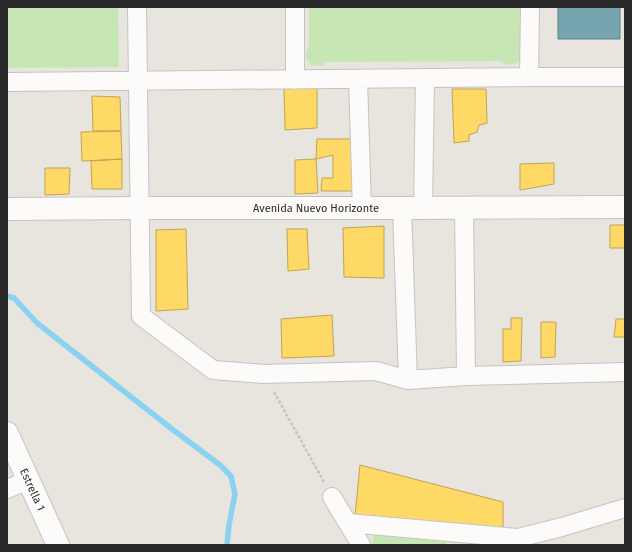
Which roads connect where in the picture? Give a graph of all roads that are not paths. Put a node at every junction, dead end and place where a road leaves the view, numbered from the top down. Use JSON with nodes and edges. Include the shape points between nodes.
{"nodes":[{"id":1,"x":137,"y":7,"type":"edge"},
{"id":2,"x":295,"y":7,"type":"edge"},
{"id":3,"x":530,"y":7,"type":"edge"},
{"id":4,"x":530,"y":77,"type":"junction"},
{"id":5,"x":425,"y":78,"type":"junction"},
{"id":6,"x":625,"y":78,"type":"edge"},
{"id":7,"x":358,"y":79,"type":"junction"},
{"id":8,"x":295,"y":80,"type":"junction"},
{"id":9,"x":7,"y":82,"type":"edge"},
{"id":10,"x":138,"y":82,"type":"junction"},
{"id":11,"x":625,"y":207,"type":"edge"},
{"id":12,"x":140,"y":208,"type":"junction"},
{"id":13,"x":362,"y":208,"type":"junction"},
{"id":14,"x":413,"y":208,"type":"junction"},
{"id":15,"x":464,"y":208,"type":"junction"},
{"id":16,"x":7,"y":209,"type":"edge"},
{"id":17,"x":625,"y":372,"type":"edge"},
{"id":18,"x":466,"y":376,"type":"junction"},
{"id":19,"x":408,"y":380,"type":"junction"},
{"id":20,"x":7,"y":433,"type":"edge"},
{"id":21,"x":29,"y":480,"type":"junction"},
{"id":22,"x":7,"y":489,"type":"edge"},
{"id":23,"x":332,"y":497,"type":"road end"},
{"id":24,"x":625,"y":508,"type":"edge"},
{"id":25,"x":348,"y":523,"type":"junction"},
{"id":26,"x":517,"y":538,"type":"junction"},
{"id":27,"x":58,"y":545,"type":"edge"},
{"id":28,"x":361,"y":545,"type":"edge"},
{"id":29,"x":490,"y":545,"type":"edge"}],
"edges":[{"from":1,"to":10,"type":"street"},
{"from":2,"to":8,"type":"street"},
{"from":3,"to":4,"type":"street"},
{"from":4,"to":5,"type":"street"},
{"from":4,"to":6,"type":"street"},
{"from":5,"to":7,"type":"street"},
{"from":5,"to":14,"type":"street"},
{"from":7,"to":8,"type":"street"},
{"from":7,"to":13,"type":"street"},
{"from":8,"to":10,"type":"street"},
{"from":9,"to":10,"type":"street"},
{"from":10,"to":12,"type":"street"},
{"from":11,"to":15,"type":"street","name":"Avenida Nuevo Horizonte"},
{"from":12,"to":13,"type":"street","name":"Avenida Nuevo Horizonte"},
{"from":12,"to":16,"type":"street","name":"Avenida Nuevo Horizonte"},
{"from":12,"to":19,"type":"street","via":[[141,316],[213,370],[264,374],[376,371]]},
{"from":13,"to":14,"type":"street","name":"Avenida Nuevo Horizonte"},
{"from":14,"to":15,"type":"street","name":"Avenida Nuevo Horizonte"},
{"from":14,"to":19,"type":"street"},
{"from":15,"to":18,"type":"street"},
{"from":17,"to":18,"type":"street"},
{"from":18,"to":19,"type":"street"},
{"from":20,"to":21,"type":"street","name":"Estrella 1"},
{"from":21,"to":22,"type":"street"},
{"from":21,"to":27,"type":"street","name":"Estrella 1"},
{"from":23,"to":25,"type":"street"},
{"from":24,"to":26,"type":"street"},
{"from":25,"to":26,"type":"street"},
{"from":25,"to":28,"type":"street"},
{"from":26,"to":29,"type":"street"}]}
